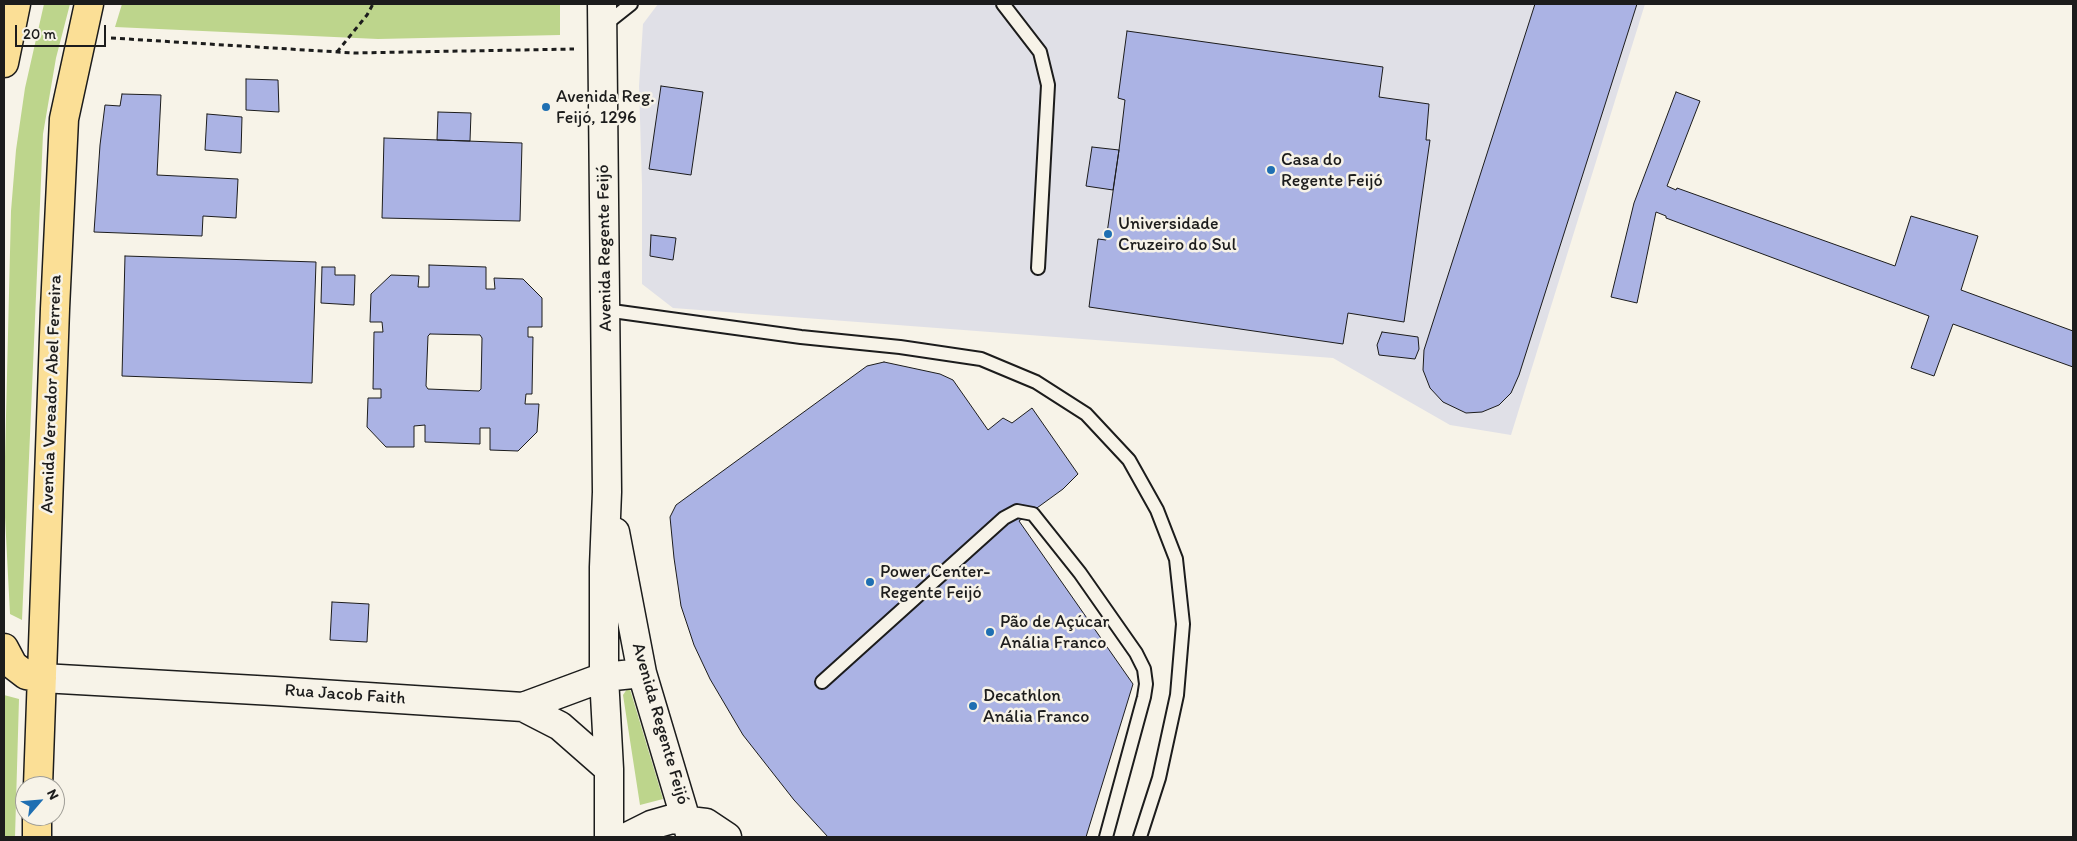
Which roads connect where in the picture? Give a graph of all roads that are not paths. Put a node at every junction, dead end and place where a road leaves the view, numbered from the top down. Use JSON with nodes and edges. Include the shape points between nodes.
{"nodes":[{"id":1,"x":16,"y":4,"type":"edge"},
{"id":2,"x":89,"y":4,"type":"edge"},
{"id":3,"x":631,"y":4,"type":"edge"},
{"id":4,"x":1002,"y":4,"type":"edge"},
{"id":5,"x":602,"y":27,"type":"edge"},
{"id":6,"x":4,"y":63,"type":"edge"},
{"id":7,"x":1038,"y":268,"type":"dead end"},
{"id":8,"x":606,"y":310,"type":"junction"},
{"id":9,"x":607,"y":492,"type":"junction"},
{"id":10,"x":4,"y":648,"type":"edge"},
{"id":11,"x":642,"y":673,"type":"junction"},
{"id":12,"x":604,"y":677,"type":"junction"},
{"id":13,"x":42,"y":678,"type":"junction"},
{"id":14,"x":822,"y":682,"type":"dead end"},
{"id":15,"x":523,"y":707,"type":"junction"},
{"id":16,"x":609,"y":769,"type":"junction"},
{"id":17,"x":38,"y":776,"type":"edge"},
{"id":18,"x":689,"y":828,"type":"edge"},
{"id":19,"x":609,"y":837,"type":"edge"},
{"id":20,"x":626,"y":837,"type":"edge"},
{"id":21,"x":727,"y":837,"type":"edge"},
{"id":22,"x":1106,"y":837,"type":"edge"},
{"id":23,"x":1140,"y":837,"type":"edge"}],
"edges":[{"from":1,"to":6,"type":"main road"},
{"from":2,"to":13,"type":"main road","name":"Avenida Vereador Abel Ferreira","via":[[64,119]]},
{"from":3,"to":5,"type":"lane"},
{"from":4,"to":7,"type":"lane","via":[[1040,52],[1048,85]]},
{"from":5,"to":8,"type":"main road","name":"Avenida Regente Feijó"},
{"from":8,"to":9,"type":"main road","name":"Avenida Regente Feijó"},
{"from":8,"to":23,"type":"lane","via":[[981,359],[1036,382],[1086,414],[1129,460],[1157,510],[1176,559],[1184,624],[1177,695],[1159,778]]},
{"from":9,"to":11,"type":"main road","name":"Avenida Regente Feijó"},
{"from":9,"to":12,"type":"main road","name":"Avenida Regente Feijó"},
{"from":10,"to":13,"type":"main road","via":[[13,665],[26,674]]},
{"from":11,"to":12,"type":"main road","name":"Rua Jacob Faith"},
{"from":11,"to":18,"type":"main road","name":"Avenida Regente Feijó"},
{"from":12,"to":15,"type":"main road","name":"Rua Jacob Faith"},
{"from":12,"to":16,"type":"main road","name":"Avenida Regente Feijó"},
{"from":13,"to":15,"type":"main road","name":"Rua Jacob Faith"},
{"from":13,"to":17,"type":"main road","name":"Avenida Vereador Abel Ferreira"},
{"from":14,"to":22,"type":"lane","via":[[1004,518],[1017,511],[1033,514],[1080,573],[1144,669],[1144,697]]},
{"from":15,"to":16,"type":"main road","via":[[560,726]]},
{"from":16,"to":19,"type":"main road","name":"Avenida Regente Feijó"},
{"from":18,"to":20,"type":"main road","via":[[672,820],[650,824]]},
{"from":18,"to":21,"type":"main road","via":[[706,823]]}]}
